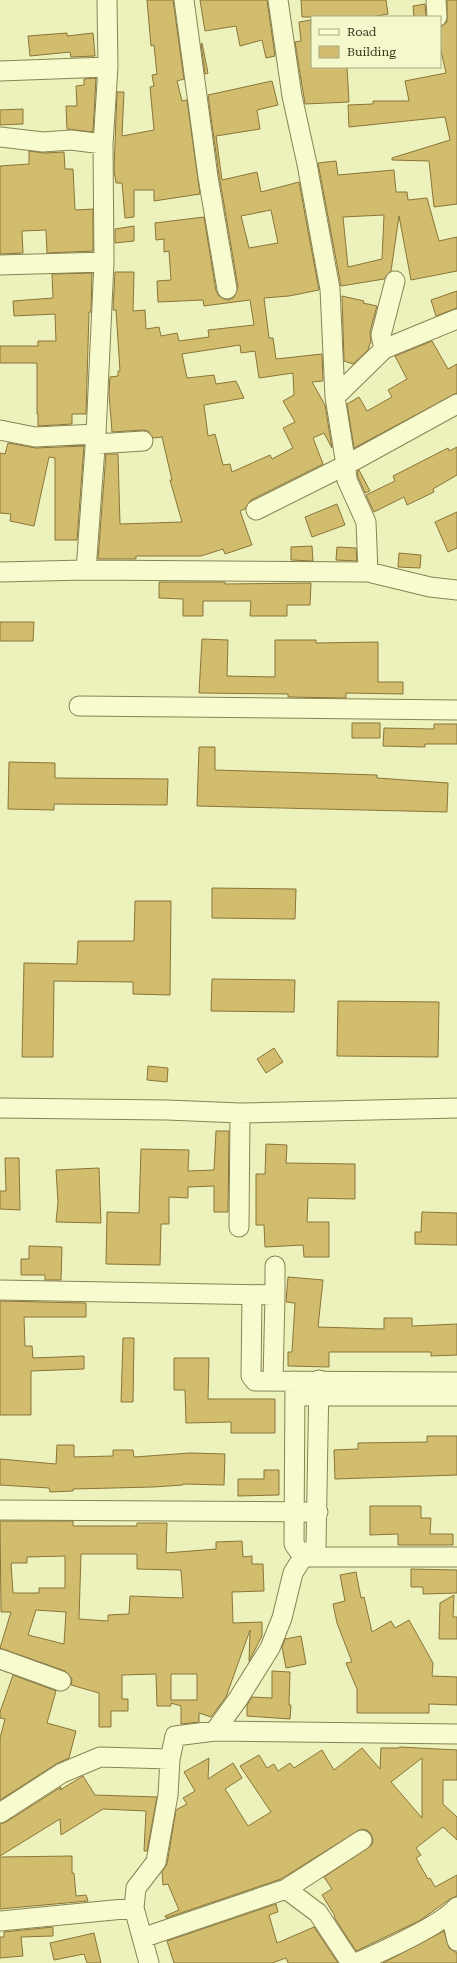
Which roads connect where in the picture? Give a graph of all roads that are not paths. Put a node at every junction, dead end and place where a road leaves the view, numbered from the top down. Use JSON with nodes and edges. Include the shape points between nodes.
{"nodes":[{"id":1,"x":107,"y":0,"type":"edge"},
{"id":2,"x":184,"y":0,"type":"edge"},
{"id":3,"x":278,"y":0,"type":"edge"},
{"id":4,"x":436,"y":0,"type":"edge"},
{"id":5,"x":438,"y":16,"type":"edge"},
{"id":6,"x":108,"y":67,"type":"junction"},
{"id":7,"x":0,"y":71,"type":"edge"},
{"id":8,"x":0,"y":137,"type":"edge"},
{"id":9,"x":103,"y":144,"type":"junction"},
{"id":10,"x":104,"y":262,"type":"junction"},
{"id":11,"x":0,"y":265,"type":"edge"},
{"id":12,"x":396,"y":281,"type":"dead end"},
{"id":13,"x":226,"y":289,"type":"dead end"},
{"id":14,"x":457,"y":319,"type":"edge"},
{"id":15,"x":384,"y":349,"type":"junction"},
{"id":16,"x":334,"y":397,"type":"junction"},
{"id":17,"x":457,"y":404,"type":"edge"},
{"id":18,"x":0,"y":430,"type":"edge"},
{"id":19,"x":96,"y":439,"type":"junction"},
{"id":20,"x":143,"y":441,"type":"dead end"},
{"id":21,"x":346,"y":465,"type":"junction"},
{"id":22,"x":256,"y":510,"type":"dead end"},
{"id":23,"x":86,"y":570,"type":"junction"},
{"id":24,"x":0,"y":572,"type":"edge"},
{"id":25,"x":368,"y":572,"type":"junction"},
{"id":26,"x":457,"y":590,"type":"edge"},
{"id":27,"x":79,"y":706,"type":"dead end"},
{"id":28,"x":457,"y":710,"type":"edge"},
{"id":29,"x":0,"y":1108,"type":"edge"},
{"id":30,"x":457,"y":1108,"type":"edge"},
{"id":31,"x":240,"y":1113,"type":"junction"},
{"id":32,"x":238,"y":1227,"type":"dead end"},
{"id":33,"x":275,"y":1266,"type":"dead end"},
{"id":34,"x":0,"y":1290,"type":"edge"},
{"id":35,"x":252,"y":1295,"type":"junction"},
{"id":36,"x":275,"y":1295,"type":"junction"},
{"id":37,"x":273,"y":1381,"type":"junction"},
{"id":38,"x":457,"y":1382,"type":"edge"},
{"id":39,"x":295,"y":1388,"type":"junction"},
{"id":40,"x":319,"y":1388,"type":"junction"},
{"id":41,"x":432,"y":1389,"type":"junction"},
{"id":42,"x":457,"y":1396,"type":"edge"},
{"id":43,"x":0,"y":1510,"type":"edge"},
{"id":44,"x":295,"y":1512,"type":"junction"},
{"id":45,"x":318,"y":1512,"type":"junction"},
{"id":46,"x":303,"y":1557,"type":"junction"},
{"id":47,"x":457,"y":1557,"type":"edge"},
{"id":48,"x":0,"y":1659,"type":"edge"},
{"id":49,"x":61,"y":1681,"type":"dead end"},
{"id":50,"x":215,"y":1731,"type":"junction"},
{"id":51,"x":457,"y":1734,"type":"edge"},
{"id":52,"x":170,"y":1759,"type":"junction"},
{"id":53,"x":0,"y":1813,"type":"edge"},
{"id":54,"x":362,"y":1840,"type":"dead end"},
{"id":55,"x":286,"y":1889,"type":"junction"},
{"id":56,"x":134,"y":1908,"type":"junction"},
{"id":57,"x":454,"y":1910,"type":"edge"},
{"id":58,"x":0,"y":1921,"type":"edge"},
{"id":59,"x":142,"y":1938,"type":"junction"},
{"id":60,"x":457,"y":1941,"type":"edge"},
{"id":61,"x":149,"y":1963,"type":"edge"},
{"id":62,"x":351,"y":1963,"type":"edge"},
{"id":63,"x":356,"y":1963,"type":"edge"}],
"edges":[{"from":1,"to":6,"type":"street"},
{"from":2,"to":13,"type":"street"},
{"from":3,"to":16,"type":"street","via":[[292,96],[330,289]]},
{"from":4,"to":5,"type":"street"},
{"from":6,"to":7,"type":"street"},
{"from":6,"to":9,"type":"street"},
{"from":8,"to":9,"type":"street","via":[[43,142],[71,140]]},
{"from":9,"to":10,"type":"street"},
{"from":10,"to":11,"type":"street"},
{"from":10,"to":19,"type":"street"},
{"from":12,"to":15,"type":"street","via":[[381,335]]},
{"from":14,"to":15,"type":"street"},
{"from":15,"to":16,"type":"street"},
{"from":16,"to":21,"type":"street"},
{"from":17,"to":21,"type":"street"},
{"from":18,"to":19,"type":"street","via":[[35,437]]},
{"from":19,"to":20,"type":"street"},
{"from":19,"to":23,"type":"street"},
{"from":21,"to":22,"type":"street"},
{"from":21,"to":25,"type":"street","via":[[346,480],[366,522]]},
{"from":23,"to":24,"type":"street"},
{"from":23,"to":25,"type":"street"},
{"from":25,"to":26,"type":"street","via":[[430,587]]},
{"from":27,"to":28,"type":"street"},
{"from":29,"to":31,"type":"street"},
{"from":30,"to":31,"type":"street"},
{"from":31,"to":32,"type":"street"},
{"from":33,"to":36,"type":"street"},
{"from":34,"to":35,"type":"street"},
{"from":35,"to":36,"type":"street"},
{"from":35,"to":37,"type":"street","via":[[252,1379]]},
{"from":36,"to":37,"type":"street"},
{"from":37,"to":39,"type":"street"},
{"from":38,"to":41,"type":"street"},
{"from":39,"to":40,"type":"street"},
{"from":39,"to":44,"type":"street"},
{"from":40,"to":41,"type":"street"},
{"from":40,"to":45,"type":"street"},
{"from":41,"to":42,"type":"street"},
{"from":43,"to":44,"type":"street"},
{"from":44,"to":45,"type":"street"},
{"from":44,"to":46,"type":"street","via":[[294,1544]]},
{"from":45,"to":46,"type":"street","via":[[316,1546]]},
{"from":46,"to":47,"type":"street"},
{"from":46,"to":50,"type":"street","via":[[294,1572],[282,1618],[270,1648]]},
{"from":48,"to":49,"type":"street"},
{"from":50,"to":51,"type":"street"},
{"from":50,"to":52,"type":"street","via":[[175,1736]]},
{"from":52,"to":53,"type":"street","via":[[100,1757],[62,1773]]},
{"from":52,"to":56,"type":"street","via":[[168,1795],[156,1862],[136,1888]]},
{"from":54,"to":55,"type":"street"},
{"from":55,"to":59,"type":"street"},
{"from":55,"to":62,"type":"street","via":[[318,1913]]},
{"from":56,"to":58,"type":"street"},
{"from":56,"to":59,"type":"street"},
{"from":57,"to":60,"type":"street"},
{"from":57,"to":63,"type":"street"},
{"from":59,"to":61,"type":"street"}]}
